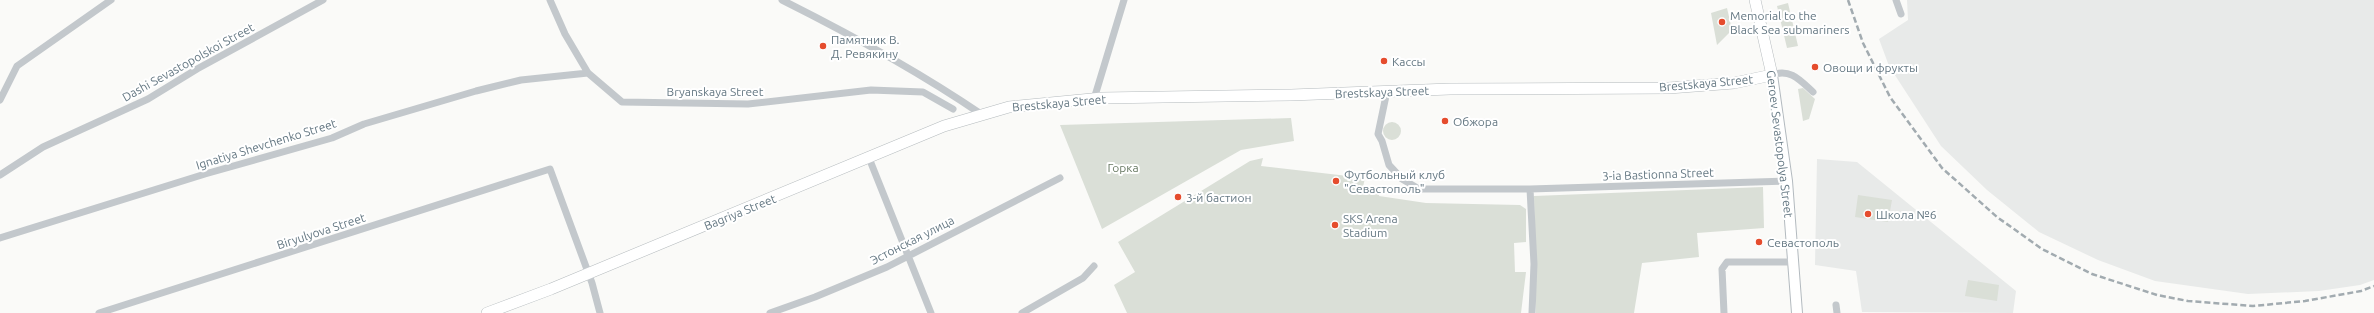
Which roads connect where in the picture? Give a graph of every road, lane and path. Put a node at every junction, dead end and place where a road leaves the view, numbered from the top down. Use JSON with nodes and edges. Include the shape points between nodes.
{"nodes":[{"id":1,"x":111,"y":0,"type":"edge"},
{"id":2,"x":323,"y":0,"type":"edge"},
{"id":3,"x":550,"y":0,"type":"edge"},
{"id":4,"x":782,"y":0,"type":"edge"},
{"id":5,"x":1124,"y":0,"type":"edge"},
{"id":6,"x":1755,"y":0,"type":"edge"},
{"id":7,"x":1896,"y":0,"type":"edge"},
{"id":8,"x":1901,"y":14,"type":"dead end"},
{"id":9,"x":588,"y":73,"type":"junction"},
{"id":10,"x":1772,"y":76,"type":"junction"},
{"id":11,"x":1387,"y":91,"type":"junction"},
{"id":12,"x":1813,"y":92,"type":"dead end"},
{"id":13,"x":1094,"y":99,"type":"junction"},
{"id":14,"x":0,"y":100,"type":"edge"},
{"id":15,"x":953,"y":109,"type":"dead end"},
{"id":16,"x":992,"y":111,"type":"joint"},
{"id":17,"x":981,"y":114,"type":"junction"},
{"id":18,"x":869,"y":158,"type":"junction"},
{"id":19,"x":0,"y":175,"type":"edge"},
{"id":20,"x":1060,"y":178,"type":"dead end"},
{"id":21,"x":1786,"y":181,"type":"junction"},
{"id":22,"x":1530,"y":190,"type":"junction"},
{"id":23,"x":0,"y":238,"type":"edge"},
{"id":24,"x":908,"y":254,"type":"junction"},
{"id":25,"x":1794,"y":262,"type":"junction"},
{"id":26,"x":1094,"y":266,"type":"dead end"},
{"id":27,"x":587,"y":274,"type":"junction"},
{"id":28,"x":1836,"y":305,"type":"dead end"},
{"id":29,"x":99,"y":313,"type":"edge"},
{"id":30,"x":487,"y":313,"type":"edge"},
{"id":31,"x":600,"y":313,"type":"edge"},
{"id":32,"x":770,"y":313,"type":"edge"},
{"id":33,"x":931,"y":313,"type":"edge"},
{"id":34,"x":1022,"y":313,"type":"edge"},
{"id":35,"x":1532,"y":313,"type":"edge"},
{"id":36,"x":1724,"y":313,"type":"edge"},
{"id":37,"x":1796,"y":313,"type":"edge"},
{"id":38,"x":1837,"y":313,"type":"edge"}],
"edges":[{"from":1,"to":14,"type":"street","via":[[17,66]]},
{"from":2,"to":19,"type":"street","name":"Dashi Sevastopolskoi Street","via":[[148,99],[42,147]]},
{"from":3,"to":9,"type":"street","name":"Bryanskaya Street","via":[[565,34]]},
{"from":4,"to":17,"type":"street","via":[[850,34],[949,92]]},
{"from":5,"to":13,"type":"street"},
{"from":6,"to":10,"type":"main road","name":"Geroev Sevastopolya Street"},
{"from":7,"to":8,"type":"street"},
{"from":9,"to":15,"type":"street","name":"Bryanskaya Street","via":[[622,102],[748,104],[871,90],[923,92]]},
{"from":9,"to":23,"type":"street","name":"Ignatiya Shevchenko Street","via":[[520,80],[476,91],[364,124],[332,138],[205,174]]},
{"from":10,"to":11,"type":"main road","name":"Brestskaya Street","via":[[1734,83],[1669,88]]},
{"from":10,"to":12,"type":"street","via":[[1781,72],[1787,73]]},
{"from":10,"to":21,"type":"main road","name":"Geroev Sevastopolya Street"},
{"from":11,"to":13,"type":"main road","name":"Brestskaya Street"},
{"from":11,"to":22,"type":"street","name":"3-ia Bastionna Street","via":[[1378,134],[1389,165],[1402,179],[1419,189]]},
{"from":13,"to":16,"type":"main road","name":"Brestskaya Street"},
{"from":16,"to":17,"type":"main road","name":"Bagriya Street"},
{"from":17,"to":18,"type":"main road","name":"Bagriya Street","via":[[944,126]]},
{"from":18,"to":24,"type":"street"},
{"from":18,"to":27,"type":"main road","name":"Bagriya Street"},
{"from":20,"to":24,"type":"street","name":"Эстонская улица"},
{"from":21,"to":22,"type":"street","name":"3-ia Bastionna Street"},
{"from":21,"to":25,"type":"main road","name":"Geroev Sevastopolya Street"},
{"from":22,"to":35,"type":"street","via":[[1534,264]]},
{"from":24,"to":32,"type":"street","name":"Эстонская улица","via":[[887,267]]},
{"from":24,"to":33,"type":"street"},
{"from":25,"to":36,"type":"street","via":[[1724,264]]},
{"from":25,"to":37,"type":"main road","name":"Geroev Sevastopolya Street"},
{"from":26,"to":34,"type":"street","via":[[1083,278]]},
{"from":27,"to":29,"type":"street","name":"Biryulyova Street","via":[[550,169]]},
{"from":27,"to":30,"type":"main road","name":"Bagriya Street"},
{"from":27,"to":31,"type":"street"},
{"from":28,"to":38,"type":"street"}]}
